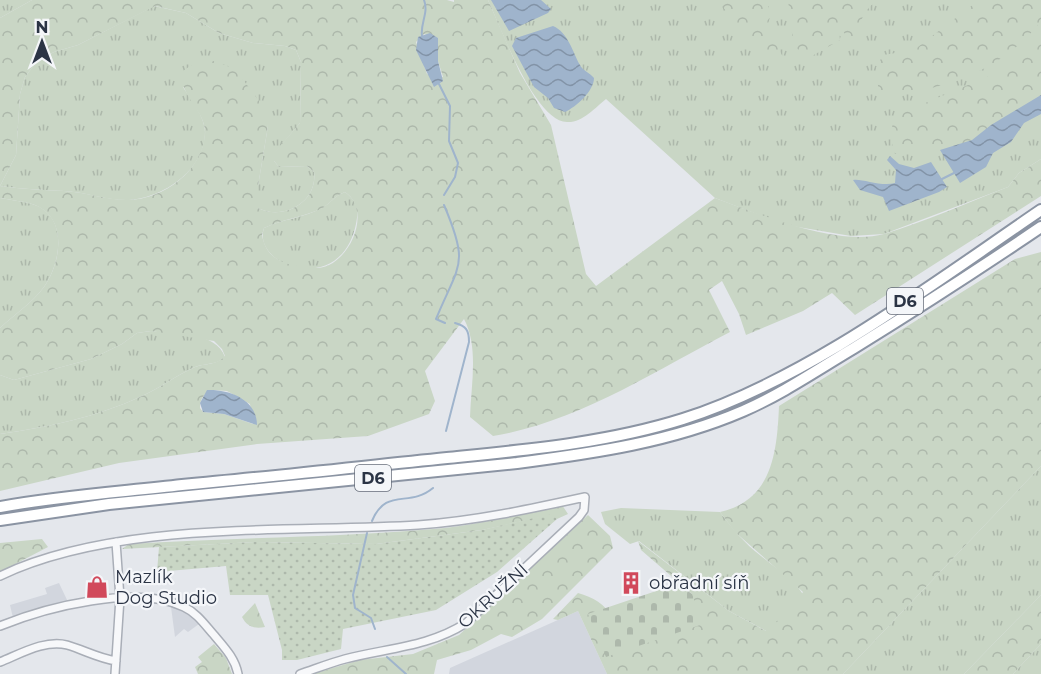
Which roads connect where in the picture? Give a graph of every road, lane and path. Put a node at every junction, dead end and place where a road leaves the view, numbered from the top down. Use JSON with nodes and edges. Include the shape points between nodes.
{"nodes":[{"id":1,"x":1041,"y":210,"type":"edge"},
{"id":2,"x":1041,"y":227,"type":"edge"},
{"id":3,"x":0,"y":507,"type":"edge"},
{"id":4,"x":0,"y":520,"type":"edge"},
{"id":5,"x":116,"y":543,"type":"junction"},
{"id":6,"x":0,"y":576,"type":"edge"},
{"id":7,"x":120,"y":598,"type":"junction"},
{"id":8,"x":0,"y":627,"type":"edge"},
{"id":9,"x":116,"y":661,"type":"junction"},
{"id":10,"x":0,"y":662,"type":"edge"},
{"id":11,"x":115,"y":674,"type":"edge"},
{"id":12,"x":238,"y":674,"type":"edge"},
{"id":13,"x":300,"y":674,"type":"edge"}],
"edges":[{"from":1,"to":3,"type":"highway","number":"D6","via":[[838,344],[764,386],[656,427],[569,444]]},
{"from":2,"to":4,"type":"highway","number":"D6","via":[[952,288],[767,400],[660,439],[572,456],[109,504]]},
{"from":5,"to":6,"type":"street","via":[[57,556]]},
{"from":5,"to":7,"type":"street"},
{"from":5,"to":13,"type":"street","name":"OKRUŽNÍ","via":[[460,521],[585,496],[579,517],[452,632],[422,644],[344,659]]},
{"from":7,"to":8,"type":"street","via":[[68,605]]},
{"from":7,"to":9,"type":"street"},
{"from":7,"to":12,"type":"street","via":[[170,602],[184,607],[202,621],[232,657]]},
{"from":9,"to":10,"type":"street","via":[[58,644]]},
{"from":9,"to":11,"type":"street"}]}
